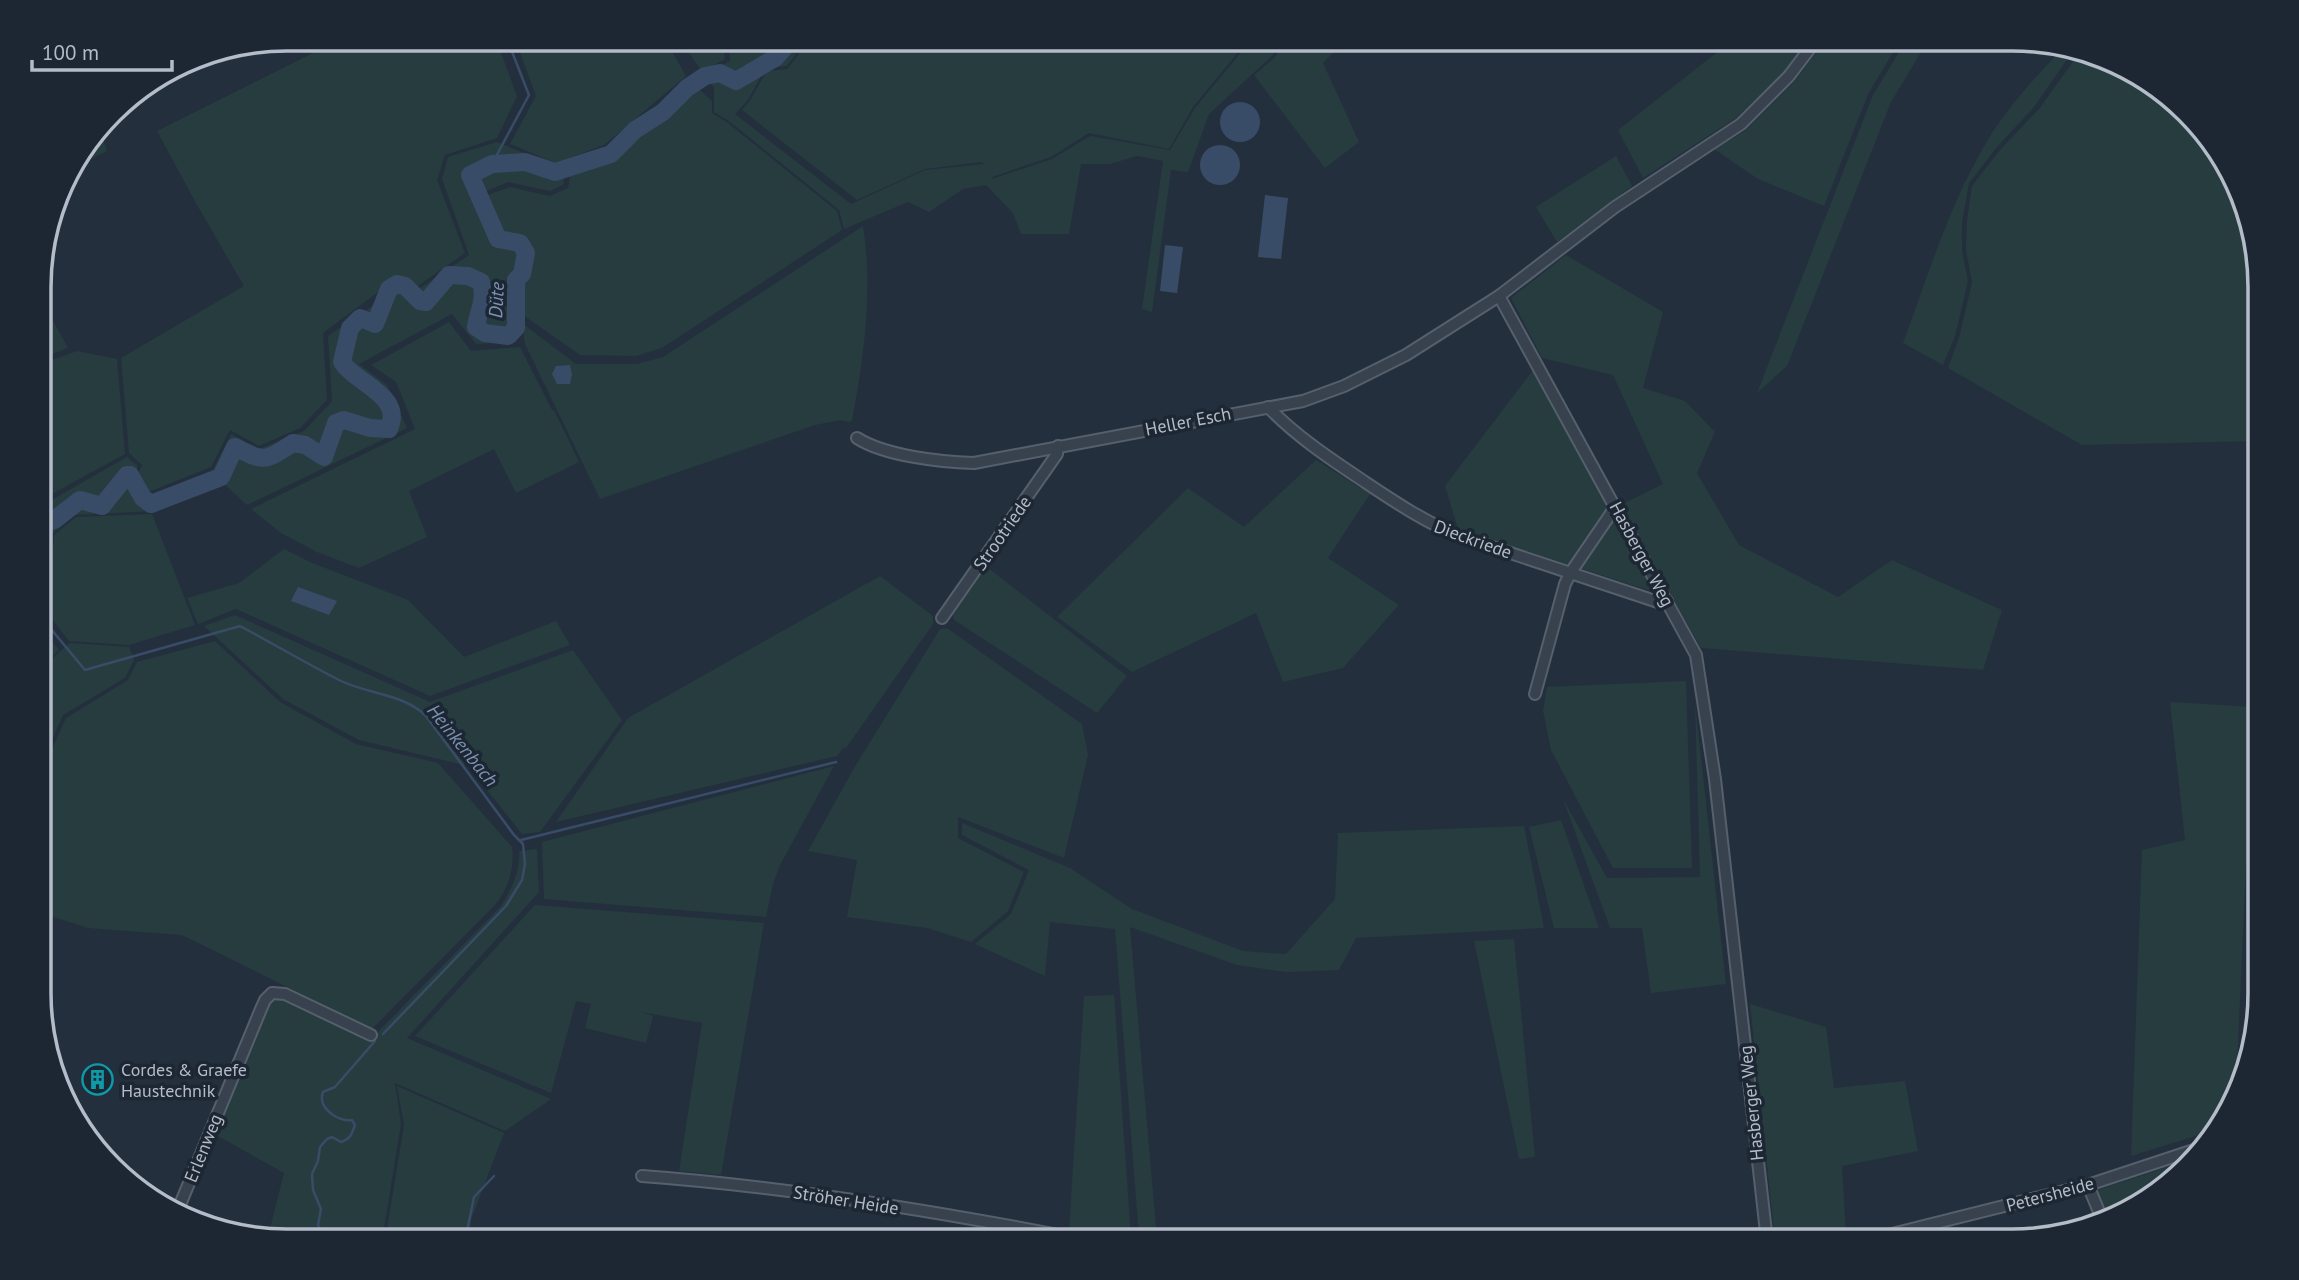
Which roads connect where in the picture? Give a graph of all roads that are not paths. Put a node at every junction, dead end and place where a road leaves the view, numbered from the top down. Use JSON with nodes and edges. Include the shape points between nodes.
{"nodes":[{"id":1,"x":1807,"y":51,"type":"edge"},
{"id":2,"x":1499,"y":296,"type":"junction"},
{"id":3,"x":1268,"y":407,"type":"junction"},
{"id":4,"x":857,"y":438,"type":"dead end"},
{"id":5,"x":1058,"y":446,"type":"junction"},
{"id":6,"x":1616,"y":506,"type":"junction"},
{"id":7,"x":1571,"y":572,"type":"junction"},
{"id":8,"x":1667,"y":601,"type":"junction"},
{"id":9,"x":942,"y":618,"type":"dead end"},
{"id":10,"x":1535,"y":694,"type":"dead end"},
{"id":11,"x":371,"y":1035,"type":"dead end"},
{"id":12,"x":2186,"y":1153,"type":"edge"},
{"id":13,"x":642,"y":1176,"type":"dead end"},
{"id":14,"x":2088,"y":1185,"type":"junction"},
{"id":15,"x":181,"y":1204,"type":"edge"},
{"id":16,"x":2099,"y":1212,"type":"edge"},
{"id":17,"x":1029,"y":1229,"type":"edge"},
{"id":18,"x":1766,"y":1229,"type":"edge"},
{"id":19,"x":1912,"y":1229,"type":"edge"}],
"edges":[{"from":1,"to":2,"type":"street","via":[[1741,124],[1615,207]]},
{"from":2,"to":3,"type":"street","name":"Heller Esch","via":[[1406,355],[1344,386],[1303,401]]},
{"from":2,"to":6,"type":"street","name":"Hasberger Weg"},
{"from":3,"to":5,"type":"street","name":"Heller Esch"},
{"from":3,"to":7,"type":"street","name":"Dieckriede","via":[[1289,429],[1434,526]]},
{"from":4,"to":5,"type":"street","name":"Heller Esch","via":[[875,447],[944,462],[974,463]]},
{"from":5,"to":9,"type":"street","name":"Strootriede","via":[[1057,454]]},
{"from":6,"to":7,"type":"street"},
{"from":6,"to":8,"type":"street","name":"Hasberger Weg"},
{"from":7,"to":8,"type":"street","name":"Dieckriede","via":[[1658,602]]},
{"from":7,"to":10,"type":"street"},
{"from":8,"to":18,"type":"street","name":"Hasberger Weg","via":[[1696,655],[1715,779]]},
{"from":11,"to":15,"type":"street","name":"Erlenweg","via":[[285,994],[272,993],[261,1009]]},
{"from":12,"to":14,"type":"street","name":"Petersheide"},
{"from":13,"to":17,"type":"street","name":"Ströher Heide","via":[[729,1182]]},
{"from":14,"to":16,"type":"street"},
{"from":14,"to":19,"type":"street","name":"Petersheide"}]}
